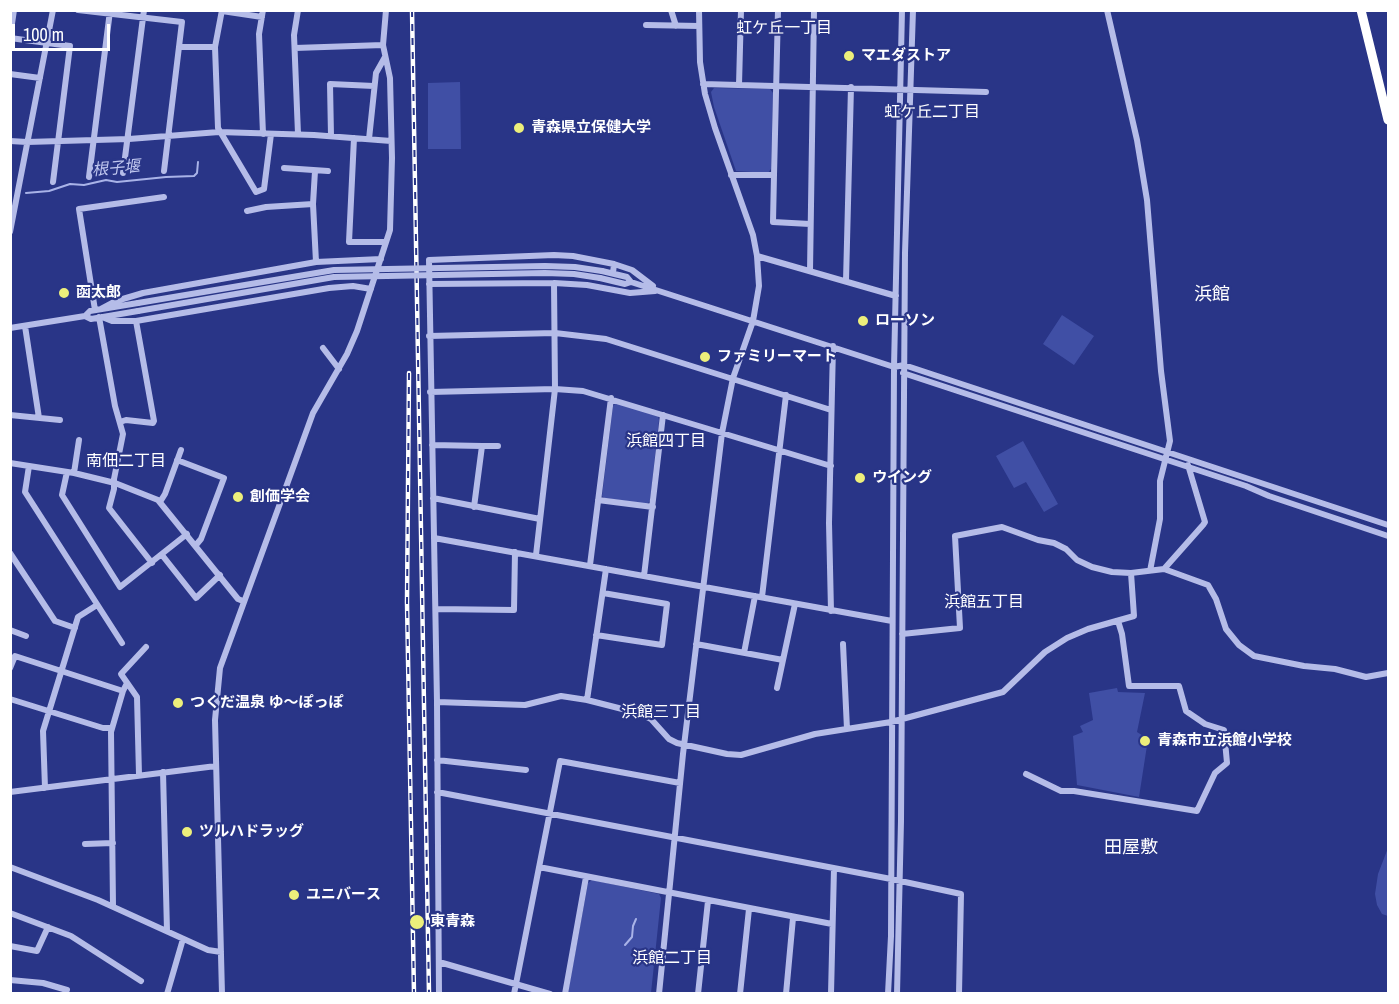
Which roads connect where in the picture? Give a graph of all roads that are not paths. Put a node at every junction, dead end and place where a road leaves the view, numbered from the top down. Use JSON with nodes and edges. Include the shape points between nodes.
{"nodes":[{"id":1,"x":14,"y":10,"type":"edge"},
{"id":2,"x":53,"y":10,"type":"edge"},
{"id":3,"x":78,"y":10,"type":"edge"},
{"id":4,"x":298,"y":10,"type":"edge"},
{"id":5,"x":386,"y":10,"type":"edge"},
{"id":6,"x":671,"y":10,"type":"edge"},
{"id":7,"x":699,"y":10,"type":"edge"},
{"id":8,"x":741,"y":10,"type":"edge"},
{"id":9,"x":778,"y":10,"type":"edge"},
{"id":10,"x":814,"y":10,"type":"edge"},
{"id":11,"x":902,"y":10,"type":"edge"},
{"id":12,"x":913,"y":10,"type":"edge"},
{"id":13,"x":1107,"y":10,"type":"edge"},
{"id":14,"x":1361,"y":10,"type":"edge"},
{"id":15,"x":222,"y":11,"type":"edge"},
{"id":16,"x":110,"y":12,"type":"edge"},
{"id":17,"x":144,"y":14,"type":"edge"},
{"id":18,"x":263,"y":14,"type":"edge"},
{"id":19,"x":646,"y":24,"type":"dead end"},
{"id":20,"x":676,"y":26,"type":"junction"},
{"id":21,"x":699,"y":27,"type":"junction"},
{"id":22,"x":10,"y":37,"type":"edge"},
{"id":23,"x":47,"y":42,"type":"junction"},
{"id":24,"x":383,"y":45,"type":"junction"},
{"id":25,"x":178,"y":47,"type":"junction"},
{"id":26,"x":215,"y":47,"type":"junction"},
{"id":27,"x":295,"y":48,"type":"junction"},
{"id":28,"x":385,"y":57,"type":"junction"},
{"id":29,"x":10,"y":74,"type":"edge"},
{"id":30,"x":40,"y":78,"type":"junction"},
{"id":31,"x":703,"y":84,"type":"junction"},
{"id":32,"x":739,"y":85,"type":"junction"},
{"id":33,"x":374,"y":86,"type":"junction"},
{"id":34,"x":776,"y":86,"type":"junction"},
{"id":35,"x":813,"y":87,"type":"junction"},
{"id":36,"x":851,"y":87,"type":"junction"},
{"id":37,"x":900,"y":89,"type":"junction"},
{"id":38,"x":910,"y":89,"type":"junction"},
{"id":39,"x":986,"y":92,"type":"dead end"},
{"id":40,"x":1389,"y":120,"type":"edge"},
{"id":41,"x":219,"y":132,"type":"junction"},
{"id":42,"x":263,"y":134,"type":"junction"},
{"id":43,"x":271,"y":134,"type":"junction"},
{"id":44,"x":298,"y":134,"type":"junction"},
{"id":45,"x":167,"y":136,"type":"junction"},
{"id":46,"x":331,"y":136,"type":"junction"},
{"id":47,"x":354,"y":138,"type":"junction"},
{"id":48,"x":129,"y":139,"type":"junction"},
{"id":49,"x":369,"y":139,"type":"junction"},
{"id":50,"x":93,"y":140,"type":"junction"},
{"id":51,"x":10,"y":141,"type":"edge"},
{"id":52,"x":58,"y":141,"type":"junction"},
{"id":53,"x":391,"y":141,"type":"junction"},
{"id":54,"x":27,"y":142,"type":"junction"},
{"id":55,"x":284,"y":168,"type":"dead end"},
{"id":56,"x":164,"y":171,"type":"dead end"},
{"id":57,"x":315,"y":171,"type":"junction"},
{"id":58,"x":328,"y":171,"type":"dead end"},
{"id":59,"x":123,"y":173,"type":"dead end"},
{"id":60,"x":730,"y":175,"type":"junction"},
{"id":61,"x":774,"y":175,"type":"junction"},
{"id":62,"x":89,"y":177,"type":"dead end"},
{"id":63,"x":52,"y":182,"type":"dead end"},
{"id":64,"x":164,"y":197,"type":"dead end"},
{"id":65,"x":313,"y":204,"type":"junction"},
{"id":66,"x":247,"y":212,"type":"dead end"},
{"id":67,"x":810,"y":224,"type":"junction"},
{"id":68,"x":10,"y":232,"type":"edge"},
{"id":69,"x":386,"y":242,"type":"junction"},
{"id":70,"x":758,"y":256,"type":"junction"},
{"id":71,"x":381,"y":259,"type":"junction"},
{"id":72,"x":316,"y":262,"type":"junction"},
{"id":73,"x":614,"y":264,"type":"junction"},
{"id":74,"x":810,"y":271,"type":"junction"},
{"id":75,"x":613,"y":273,"type":"junction"},
{"id":76,"x":601,"y":274,"type":"junction"},
{"id":77,"x":846,"y":281,"type":"junction"},
{"id":78,"x":631,"y":282,"type":"junction"},
{"id":79,"x":554,"y":283,"type":"junction"},
{"id":80,"x":429,"y":284,"type":"junction"},
{"id":81,"x":371,"y":289,"type":"junction"},
{"id":82,"x":658,"y":290,"type":"junction"},
{"id":83,"x":896,"y":296,"type":"junction"},
{"id":84,"x":138,"y":307,"type":"junction"},
{"id":85,"x":98,"y":310,"type":"junction"},
{"id":86,"x":85,"y":316,"type":"junction"},
{"id":87,"x":100,"y":317,"type":"junction"},
{"id":88,"x":136,"y":321,"type":"junction"},
{"id":89,"x":753,"y":321,"type":"junction"},
{"id":90,"x":25,"y":326,"type":"junction"},
{"id":91,"x":10,"y":328,"type":"edge"},
{"id":92,"x":555,"y":333,"type":"junction"},
{"id":93,"x":429,"y":336,"type":"junction"},
{"id":94,"x":833,"y":346,"type":"junction"},
{"id":95,"x":323,"y":348,"type":"dead end"},
{"id":96,"x":904,"y":365,"type":"junction"},
{"id":97,"x":894,"y":367,"type":"junction"},
{"id":98,"x":339,"y":369,"type":"junction"},
{"id":99,"x":904,"y":374,"type":"junction"},
{"id":100,"x":733,"y":378,"type":"junction"},
{"id":101,"x":555,"y":388,"type":"junction"},
{"id":102,"x":430,"y":392,"type":"junction"},
{"id":103,"x":786,"y":395,"type":"junction"},
{"id":104,"x":611,"y":398,"type":"junction"},
{"id":105,"x":831,"y":410,"type":"junction"},
{"id":106,"x":10,"y":415,"type":"edge"},
{"id":107,"x":663,"y":415,"type":"junction"},
{"id":108,"x":39,"y":418,"type":"junction"},
{"id":109,"x":60,"y":420,"type":"dead end"},
{"id":110,"x":120,"y":422,"type":"junction"},
{"id":111,"x":722,"y":433,"type":"junction"},
{"id":112,"x":79,"y":440,"type":"dead end"},
{"id":113,"x":432,"y":445,"type":"junction"},
{"id":114,"x":482,"y":446,"type":"junction"},
{"id":115,"x":498,"y":446,"type":"dead end"},
{"id":116,"x":181,"y":450,"type":"dead end"},
{"id":117,"x":780,"y":450,"type":"junction"},
{"id":118,"x":1169,"y":453,"type":"junction"},
{"id":119,"x":1187,"y":459,"type":"junction"},
{"id":120,"x":177,"y":460,"type":"junction"},
{"id":121,"x":1166,"y":460,"type":"junction"},
{"id":122,"x":10,"y":463,"type":"edge"},
{"id":123,"x":28,"y":466,"type":"junction"},
{"id":124,"x":831,"y":466,"type":"junction"},
{"id":125,"x":1189,"y":468,"type":"junction"},
{"id":126,"x":71,"y":472,"type":"junction"},
{"id":127,"x":114,"y":483,"type":"junction"},
{"id":128,"x":433,"y":498,"type":"junction"},
{"id":129,"x":598,"y":500,"type":"junction"},
{"id":130,"x":160,"y":502,"type":"junction"},
{"id":131,"x":474,"y":507,"type":"junction"},
{"id":132,"x":653,"y":507,"type":"junction"},
{"id":133,"x":540,"y":519,"type":"junction"},
{"id":134,"x":1389,"y":525,"type":"edge"},
{"id":135,"x":187,"y":534,"type":"junction"},
{"id":136,"x":1389,"y":536,"type":"edge"},
{"id":137,"x":434,"y":538,"type":"junction"},
{"id":138,"x":196,"y":545,"type":"junction"},
{"id":139,"x":514,"y":552,"type":"junction"},
{"id":140,"x":10,"y":553,"type":"edge"},
{"id":141,"x":162,"y":555,"type":"junction"},
{"id":142,"x":536,"y":555,"type":"junction"},
{"id":143,"x":152,"y":563,"type":"junction"},
{"id":144,"x":590,"y":565,"type":"junction"},
{"id":145,"x":606,"y":569,"type":"junction"},
{"id":146,"x":1164,"y":569,"type":"junction"},
{"id":147,"x":1150,"y":571,"type":"junction"},
{"id":148,"x":1131,"y":573,"type":"junction"},
{"id":149,"x":220,"y":575,"type":"junction"},
{"id":150,"x":644,"y":576,"type":"junction"},
{"id":151,"x":704,"y":587,"type":"junction"},
{"id":152,"x":603,"y":593,"type":"junction"},
{"id":153,"x":758,"y":596,"type":"junction"},
{"id":154,"x":243,"y":602,"type":"junction"},
{"id":155,"x":795,"y":604,"type":"junction"},
{"id":156,"x":97,"y":605,"type":"junction"},
{"id":157,"x":436,"y":609,"type":"junction"},
{"id":158,"x":831,"y":611,"type":"junction"},
{"id":159,"x":892,"y":621,"type":"junction"},
{"id":160,"x":1118,"y":621,"type":"junction"},
{"id":161,"x":75,"y":628,"type":"junction"},
{"id":162,"x":10,"y":630,"type":"edge"},
{"id":163,"x":902,"y":634,"type":"junction"},
{"id":164,"x":596,"y":635,"type":"junction"},
{"id":165,"x":26,"y":636,"type":"dead end"},
{"id":166,"x":122,"y":643,"type":"dead end"},
{"id":167,"x":696,"y":644,"type":"junction"},
{"id":168,"x":843,"y":644,"type":"dead end"},
{"id":169,"x":146,"y":647,"type":"dead end"},
{"id":170,"x":744,"y":653,"type":"junction"},
{"id":171,"x":783,"y":660,"type":"junction"},
{"id":172,"x":10,"y":668,"type":"edge"},
{"id":173,"x":62,"y":670,"type":"junction"},
{"id":174,"x":1389,"y":673,"type":"edge"},
{"id":175,"x":128,"y":683,"type":"junction"},
{"id":176,"x":777,"y":688,"type":"dead end"},
{"id":177,"x":123,"y":691,"type":"junction"},
{"id":178,"x":10,"y":699,"type":"edge"},
{"id":179,"x":587,"y":700,"type":"junction"},
{"id":180,"x":437,"y":702,"type":"junction"},
{"id":181,"x":49,"y":711,"type":"junction"},
{"id":182,"x":901,"y":719,"type":"junction"},
{"id":183,"x":891,"y":722,"type":"junction"},
{"id":184,"x":111,"y":728,"type":"junction"},
{"id":185,"x":847,"y":729,"type":"junction"},
{"id":186,"x":684,"y":744,"type":"junction"},
{"id":187,"x":437,"y":760,"type":"junction"},
{"id":188,"x":216,"y":766,"type":"junction"},
{"id":189,"x":526,"y":770,"type":"dead end"},
{"id":190,"x":163,"y":772,"type":"junction"},
{"id":191,"x":1026,"y":774,"type":"dead end"},
{"id":192,"x":138,"y":775,"type":"junction"},
{"id":193,"x":112,"y":779,"type":"junction"},
{"id":194,"x":680,"y":783,"type":"junction"},
{"id":195,"x":45,"y":788,"type":"junction"},
{"id":196,"x":10,"y":792,"type":"edge"},
{"id":197,"x":437,"y":792,"type":"junction"},
{"id":198,"x":549,"y":813,"type":"junction"},
{"id":199,"x":675,"y":837,"type":"junction"},
{"id":200,"x":113,"y":843,"type":"junction"},
{"id":201,"x":85,"y":844,"type":"dead end"},
{"id":202,"x":10,"y":867,"type":"edge"},
{"id":203,"x":539,"y":867,"type":"junction"},
{"id":204,"x":834,"y":868,"type":"junction"},
{"id":205,"x":586,"y":877,"type":"junction"},
{"id":206,"x":891,"y":879,"type":"junction"},
{"id":207,"x":899,"y":881,"type":"junction"},
{"id":208,"x":669,"y":893,"type":"junction"},
{"id":209,"x":708,"y":901,"type":"junction"},
{"id":210,"x":113,"y":906,"type":"junction"},
{"id":211,"x":749,"y":909,"type":"junction"},
{"id":212,"x":10,"y":913,"type":"edge"},
{"id":213,"x":793,"y":918,"type":"junction"},
{"id":214,"x":832,"y":924,"type":"junction"},
{"id":215,"x":48,"y":927,"type":"junction"},
{"id":216,"x":166,"y":931,"type":"junction"},
{"id":217,"x":183,"y":939,"type":"junction"},
{"id":218,"x":10,"y":946,"type":"edge"},
{"id":219,"x":221,"y":952,"type":"junction"},
{"id":220,"x":440,"y":962,"type":"junction"},
{"id":221,"x":10,"y":980,"type":"edge"},
{"id":222,"x":141,"y":981,"type":"dead end"},
{"id":223,"x":516,"y":984,"type":"junction"},
{"id":224,"x":67,"y":990,"type":"dead end"},
{"id":225,"x":167,"y":993,"type":"edge"},
{"id":226,"x":222,"y":993,"type":"edge"},
{"id":227,"x":440,"y":993,"type":"edge"},
{"id":228,"x":514,"y":993,"type":"edge"},
{"id":229,"x":550,"y":993,"type":"edge"},
{"id":230,"x":565,"y":993,"type":"edge"},
{"id":231,"x":659,"y":993,"type":"edge"},
{"id":232,"x":698,"y":993,"type":"edge"},
{"id":233,"x":741,"y":993,"type":"edge"},
{"id":234,"x":786,"y":993,"type":"edge"},
{"id":235,"x":831,"y":993,"type":"edge"},
{"id":236,"x":888,"y":993,"type":"edge"},
{"id":237,"x":897,"y":993,"type":"edge"},
{"id":238,"x":959,"y":993,"type":"edge"}],
"edges":[{"from":1,"to":22,"type":"street"},
{"from":2,"to":23,"type":"street"},
{"from":3,"to":16,"type":"street"},
{"from":4,"to":27,"type":"street"},
{"from":5,"to":24,"type":"street"},
{"from":6,"to":20,"type":"street"},
{"from":7,"to":21,"type":"street"},
{"from":8,"to":32,"type":"street"},
{"from":9,"to":34,"type":"street"},
{"from":10,"to":35,"type":"street"},
{"from":11,"to":37,"type":"street"},
{"from":12,"to":38,"type":"street"},
{"from":13,"to":118,"type":"street","via":[[1147,200]]},
{"from":14,"to":40,"type":"highway"},
{"from":15,"to":18,"type":"street"},
{"from":15,"to":26,"type":"street"},
{"from":16,"to":17,"type":"street"},
{"from":16,"to":50,"type":"street"},
{"from":17,"to":25,"type":"street","via":[[182,22]]},
{"from":17,"to":48,"type":"street"},
{"from":18,"to":42,"type":"street","via":[[259,34]]},
{"from":19,"to":20,"type":"street"},
{"from":20,"to":21,"type":"street"},
{"from":21,"to":31,"type":"street"},
{"from":22,"to":23,"type":"street"},
{"from":23,"to":30,"type":"street"},
{"from":23,"to":52,"type":"street","via":[[70,46]]},
{"from":24,"to":27,"type":"street"},
{"from":24,"to":28,"type":"street"},
{"from":25,"to":26,"type":"street"},
{"from":25,"to":45,"type":"street"},
{"from":26,"to":41,"type":"street"},
{"from":27,"to":44,"type":"street"},
{"from":28,"to":33,"type":"street","via":[[378,66]]},
{"from":28,"to":53,"type":"street","via":[[390,78]]},
{"from":29,"to":30,"type":"street"},
{"from":30,"to":54,"type":"street"},
{"from":31,"to":32,"type":"street"},
{"from":31,"to":60,"type":"street"},
{"from":32,"to":34,"type":"street"},
{"from":33,"to":46,"type":"street","via":[[330,84]]},
{"from":33,"to":49,"type":"street"},
{"from":34,"to":35,"type":"street"},
{"from":34,"to":61,"type":"street"},
{"from":35,"to":36,"type":"street"},
{"from":35,"to":67,"type":"street"},
{"from":36,"to":37,"type":"street"},
{"from":36,"to":77,"type":"street"},
{"from":37,"to":38,"type":"street"},
{"from":37,"to":83,"type":"street"},
{"from":38,"to":39,"type":"street"},
{"from":38,"to":96,"type":"street"},
{"from":41,"to":42,"type":"street"},
{"from":41,"to":43,"type":"street","via":[[256,192],[264,189]]},
{"from":41,"to":45,"type":"street"},
{"from":42,"to":43,"type":"street"},
{"from":43,"to":44,"type":"street"},
{"from":44,"to":46,"type":"street"},
{"from":45,"to":48,"type":"street"},
{"from":45,"to":56,"type":"street"},
{"from":46,"to":47,"type":"street"},
{"from":47,"to":49,"type":"street"},
{"from":47,"to":69,"type":"street","via":[[349,242]]},
{"from":48,"to":50,"type":"street"},
{"from":48,"to":59,"type":"street"},
{"from":49,"to":53,"type":"street"},
{"from":50,"to":52,"type":"street"},
{"from":50,"to":62,"type":"street"},
{"from":51,"to":54,"type":"street"},
{"from":52,"to":54,"type":"street"},
{"from":52,"to":63,"type":"street"},
{"from":53,"to":69,"type":"street","via":[[391,216]]},
{"from":54,"to":68,"type":"street"},
{"from":55,"to":57,"type":"street"},
{"from":57,"to":58,"type":"street"},
{"from":57,"to":65,"type":"street"},
{"from":60,"to":61,"type":"street"},
{"from":60,"to":70,"type":"street"},
{"from":61,"to":67,"type":"street","via":[[773,222]]},
{"from":64,"to":85,"type":"street","via":[[79,209]]},
{"from":65,"to":66,"type":"street"},
{"from":65,"to":72,"type":"street"},
{"from":67,"to":74,"type":"street"},
{"from":69,"to":71,"type":"street"},
{"from":70,"to":74,"type":"street"},
{"from":70,"to":89,"type":"street","via":[[759,286]]},
{"from":71,"to":72,"type":"street"},
{"from":71,"to":81,"type":"street"},
{"from":72,"to":85,"type":"street","via":[[142,293]]},
{"from":73,"to":75,"type":"street"},
{"from":73,"to":80,"type":"street","via":[[554,255],[429,260]]},
{"from":73,"to":82,"type":"street","via":[[632,270]]},
{"from":74,"to":77,"type":"street"},
{"from":75,"to":76,"type":"street"},
{"from":75,"to":78,"type":"street"},
{"from":76,"to":78,"type":"street","via":[[625,284]]},
{"from":76,"to":84,"type":"street","bridge":true,"via":[[575,267],[545,266],[334,270]]},
{"from":77,"to":83,"type":"street"},
{"from":78,"to":82,"type":"street"},
{"from":79,"to":80,"type":"street"},
{"from":79,"to":82,"type":"street","via":[[630,293]]},
{"from":79,"to":92,"type":"street"},
{"from":80,"to":93,"type":"street"},
{"from":81,"to":88,"type":"street","via":[[329,288]]},
{"from":81,"to":98,"type":"street"},
{"from":82,"to":89,"type":"street"},
{"from":83,"to":97,"type":"street"},
{"from":84,"to":85,"type":"street"},
{"from":84,"to":87,"type":"street"},
{"from":85,"to":86,"type":"street"},
{"from":86,"to":87,"type":"street"},
{"from":86,"to":90,"type":"street"},
{"from":87,"to":88,"type":"street"},
{"from":87,"to":110,"type":"street"},
{"from":88,"to":110,"type":"street","via":[[154,421]]},
{"from":89,"to":94,"type":"street"},
{"from":89,"to":100,"type":"street"},
{"from":90,"to":91,"type":"street"},
{"from":90,"to":108,"type":"street"},
{"from":92,"to":93,"type":"street"},
{"from":92,"to":100,"type":"street","via":[[606,339]]},
{"from":92,"to":101,"type":"street"},
{"from":93,"to":102,"type":"street"},
{"from":94,"to":97,"type":"street"},
{"from":94,"to":105,"type":"street"},
{"from":95,"to":98,"type":"street"},
{"from":96,"to":97,"type":"street"},
{"from":96,"to":99,"type":"street"},
{"from":96,"to":118,"type":"street"},
{"from":97,"to":99,"type":"street"},
{"from":97,"to":159,"type":"street"},
{"from":98,"to":154,"type":"street","via":[[313,413]]},
{"from":99,"to":121,"type":"street"},
{"from":99,"to":163,"type":"street"},
{"from":100,"to":103,"type":"street"},
{"from":100,"to":111,"type":"street"},
{"from":101,"to":102,"type":"street"},
{"from":101,"to":104,"type":"street"},
{"from":101,"to":133,"type":"street"},
{"from":102,"to":113,"type":"street"},
{"from":103,"to":105,"type":"street"},
{"from":103,"to":117,"type":"street"},
{"from":104,"to":107,"type":"street"},
{"from":104,"to":129,"type":"street"},
{"from":105,"to":124,"type":"street"},
{"from":106,"to":108,"type":"street"},
{"from":107,"to":111,"type":"street"},
{"from":107,"to":132,"type":"street"},
{"from":108,"to":109,"type":"street"},
{"from":110,"to":127,"type":"street","via":[[123,437]]},
{"from":111,"to":117,"type":"street"},
{"from":111,"to":151,"type":"street"},
{"from":112,"to":126,"type":"street"},
{"from":113,"to":114,"type":"street"},
{"from":113,"to":128,"type":"street"},
{"from":114,"to":115,"type":"street"},
{"from":114,"to":131,"type":"street"},
{"from":116,"to":120,"type":"street"},
{"from":117,"to":124,"type":"street"},
{"from":117,"to":153,"type":"street"},
{"from":118,"to":119,"type":"street"},
{"from":118,"to":121,"type":"street"},
{"from":119,"to":125,"type":"street"},
{"from":119,"to":134,"type":"street"},
{"from":120,"to":130,"type":"street"},
{"from":120,"to":138,"type":"street","via":[[224,478]]},
{"from":121,"to":125,"type":"street"},
{"from":121,"to":147,"type":"street"},
{"from":122,"to":123,"type":"street"},
{"from":123,"to":126,"type":"street"},
{"from":123,"to":156,"type":"street","via":[[25,492]]},
{"from":124,"to":158,"type":"street"},
{"from":125,"to":136,"type":"street"},
{"from":125,"to":146,"type":"street","via":[[1204,522]]},
{"from":126,"to":127,"type":"street"},
{"from":126,"to":143,"type":"street","via":[[62,495],[120,587]]},
{"from":127,"to":130,"type":"street"},
{"from":127,"to":143,"type":"street","via":[[109,508]]},
{"from":128,"to":131,"type":"street"},
{"from":128,"to":137,"type":"street"},
{"from":129,"to":132,"type":"street"},
{"from":129,"to":144,"type":"street"},
{"from":130,"to":135,"type":"street"},
{"from":131,"to":133,"type":"street"},
{"from":132,"to":150,"type":"street"},
{"from":133,"to":142,"type":"street"},
{"from":135,"to":138,"type":"street"},
{"from":135,"to":141,"type":"street"},
{"from":137,"to":139,"type":"street"},
{"from":137,"to":157,"type":"street"},
{"from":138,"to":149,"type":"street"},
{"from":139,"to":142,"type":"street"},
{"from":139,"to":157,"type":"street","via":[[514,610]]},
{"from":140,"to":161,"type":"street","via":[[55,621]]},
{"from":141,"to":143,"type":"street"},
{"from":141,"to":149,"type":"street","via":[[196,598]]},
{"from":142,"to":144,"type":"street"},
{"from":144,"to":145,"type":"street"},
{"from":145,"to":150,"type":"street"},
{"from":145,"to":152,"type":"street"},
{"from":146,"to":147,"type":"street"},
{"from":146,"to":174,"type":"street","via":[[1208,585],[1226,629],[1254,656],[1366,677]]},
{"from":147,"to":148,"type":"street"},
{"from":148,"to":160,"type":"street","via":[[1134,616]]},
{"from":148,"to":163,"type":"street","via":[[1092,567],[1054,543],[1002,527],[955,536],[960,628]]},
{"from":149,"to":154,"type":"street"},
{"from":150,"to":151,"type":"street"},
{"from":151,"to":153,"type":"street"},
{"from":151,"to":167,"type":"street"},
{"from":152,"to":164,"type":"street"},
{"from":152,"to":164,"type":"street","via":[[667,604],[662,645]]},
{"from":153,"to":155,"type":"street"},
{"from":153,"to":170,"type":"street"},
{"from":154,"to":188,"type":"street","via":[[220,668],[215,711]]},
{"from":155,"to":158,"type":"street"},
{"from":155,"to":171,"type":"street"},
{"from":156,"to":161,"type":"street","via":[[79,616]]},
{"from":156,"to":166,"type":"street"},
{"from":157,"to":180,"type":"street"},
{"from":158,"to":159,"type":"street"},
{"from":159,"to":183,"type":"street"},
{"from":160,"to":182,"type":"street","via":[[1067,638],[1045,652],[1003,692]]},
{"from":160,"to":191,"type":"street","via":[[1129,686],[1179,686],[1186,711],[1205,724],[1224,730],[1227,763],[1215,773],[1197,811],[1061,791]]},
{"from":161,"to":173,"type":"street"},
{"from":162,"to":165,"type":"street"},
{"from":163,"to":182,"type":"street"},
{"from":164,"to":179,"type":"street"},
{"from":167,"to":170,"type":"street"},
{"from":167,"to":186,"type":"street"},
{"from":168,"to":185,"type":"street"},
{"from":169,"to":175,"type":"street","via":[[121,673]]},
{"from":170,"to":171,"type":"street"},
{"from":171,"to":176,"type":"street"},
{"from":172,"to":173,"type":"street","via":[[15,656]]},
{"from":173,"to":177,"type":"street"},
{"from":173,"to":181,"type":"street"},
{"from":175,"to":177,"type":"street"},
{"from":175,"to":192,"type":"street","via":[[137,697]]},
{"from":177,"to":184,"type":"street"},
{"from":178,"to":181,"type":"street"},
{"from":179,"to":180,"type":"street","via":[[561,696],[525,705]]},
{"from":179,"to":186,"type":"street","via":[[638,713],[651,719],[669,739]]},
{"from":180,"to":187,"type":"street"},
{"from":181,"to":184,"type":"street"},
{"from":181,"to":195,"type":"street","via":[[42,734]]},
{"from":182,"to":183,"type":"street"},
{"from":182,"to":207,"type":"street"},
{"from":183,"to":185,"type":"street"},
{"from":183,"to":206,"type":"street"},
{"from":184,"to":193,"type":"street"},
{"from":185,"to":186,"type":"street","via":[[741,755]]},
{"from":186,"to":194,"type":"street"},
{"from":187,"to":189,"type":"street"},
{"from":187,"to":197,"type":"street"},
{"from":188,"to":190,"type":"street"},
{"from":188,"to":219,"type":"street"},
{"from":190,"to":192,"type":"street"},
{"from":190,"to":216,"type":"street"},
{"from":192,"to":193,"type":"street"},
{"from":193,"to":195,"type":"street"},
{"from":193,"to":200,"type":"street"},
{"from":194,"to":198,"type":"street","via":[[560,761]]},
{"from":194,"to":199,"type":"street"},
{"from":195,"to":196,"type":"street"},
{"from":197,"to":198,"type":"street"},
{"from":197,"to":220,"type":"street"},
{"from":198,"to":199,"type":"street"},
{"from":198,"to":203,"type":"street"},
{"from":199,"to":204,"type":"street"},
{"from":199,"to":208,"type":"street"},
{"from":200,"to":201,"type":"street"},
{"from":200,"to":210,"type":"street"},
{"from":202,"to":210,"type":"street"},
{"from":203,"to":205,"type":"street"},
{"from":203,"to":223,"type":"street"},
{"from":204,"to":206,"type":"street"},
{"from":204,"to":214,"type":"street"},
{"from":205,"to":208,"type":"street"},
{"from":205,"to":230,"type":"street"},
{"from":206,"to":207,"type":"street"},
{"from":206,"to":236,"type":"street"},
{"from":207,"to":237,"type":"street"},
{"from":207,"to":238,"type":"street","via":[[961,894]]},
{"from":208,"to":209,"type":"street"},
{"from":208,"to":231,"type":"street"},
{"from":209,"to":211,"type":"street"},
{"from":209,"to":232,"type":"street"},
{"from":210,"to":216,"type":"street"},
{"from":211,"to":213,"type":"street"},
{"from":211,"to":233,"type":"street"},
{"from":212,"to":215,"type":"street"},
{"from":213,"to":214,"type":"street"},
{"from":213,"to":234,"type":"street"},
{"from":214,"to":235,"type":"street"},
{"from":215,"to":218,"type":"street","via":[[37,951]]},
{"from":215,"to":222,"type":"street","via":[[70,936]]},
{"from":216,"to":217,"type":"street"},
{"from":217,"to":219,"type":"street"},
{"from":217,"to":225,"type":"street"},
{"from":219,"to":226,"type":"street"},
{"from":220,"to":223,"type":"street"},
{"from":220,"to":227,"type":"street"},
{"from":221,"to":224,"type":"street"},
{"from":223,"to":228,"type":"street"},
{"from":223,"to":229,"type":"street"}]}
